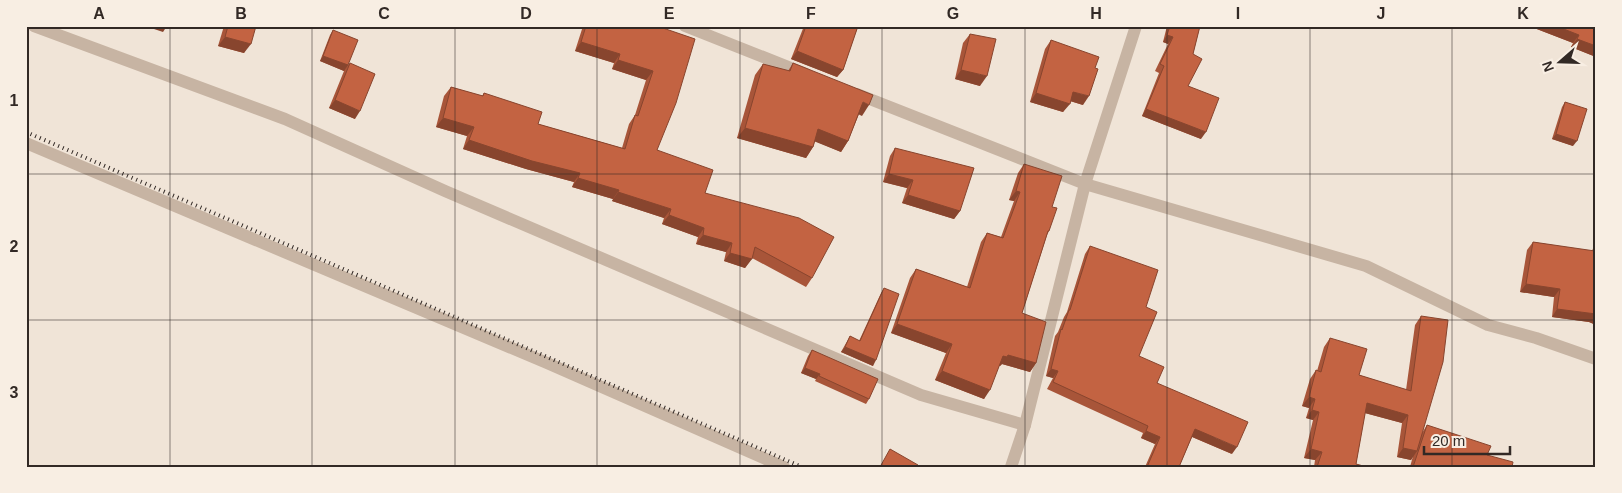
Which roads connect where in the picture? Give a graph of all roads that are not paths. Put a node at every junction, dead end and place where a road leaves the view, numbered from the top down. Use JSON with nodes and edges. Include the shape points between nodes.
{"nodes":[{"id":1,"x":34,"y":26,"type":"edge"},
{"id":2,"x":685,"y":26,"type":"edge"},
{"id":3,"x":1136,"y":26,"type":"edge"},
{"id":4,"x":821,"y":80,"type":"edge"},
{"id":5,"x":849,"y":91,"type":"edge"},
{"id":6,"x":26,"y":144,"type":"edge"},
{"id":7,"x":1086,"y":184,"type":"junction"},
{"id":8,"x":1596,"y":359,"type":"edge"},
{"id":9,"x":1025,"y":425,"type":"junction"},
{"id":10,"x":784,"y":467,"type":"edge"},
{"id":11,"x":1012,"y":467,"type":"edge"}],
"edges":[{"from":1,"to":9,"type":"street","via":[[286,119],[445,192],[921,394]]},
{"from":2,"to":4,"type":"street"},
{"from":3,"to":7,"type":"street"},
{"from":5,"to":7,"type":"street"},
{"from":6,"to":10,"type":"street"},
{"from":7,"to":8,"type":"street","via":[[1366,266],[1488,325]]},
{"from":7,"to":9,"type":"street"},
{"from":9,"to":11,"type":"street"}]}
